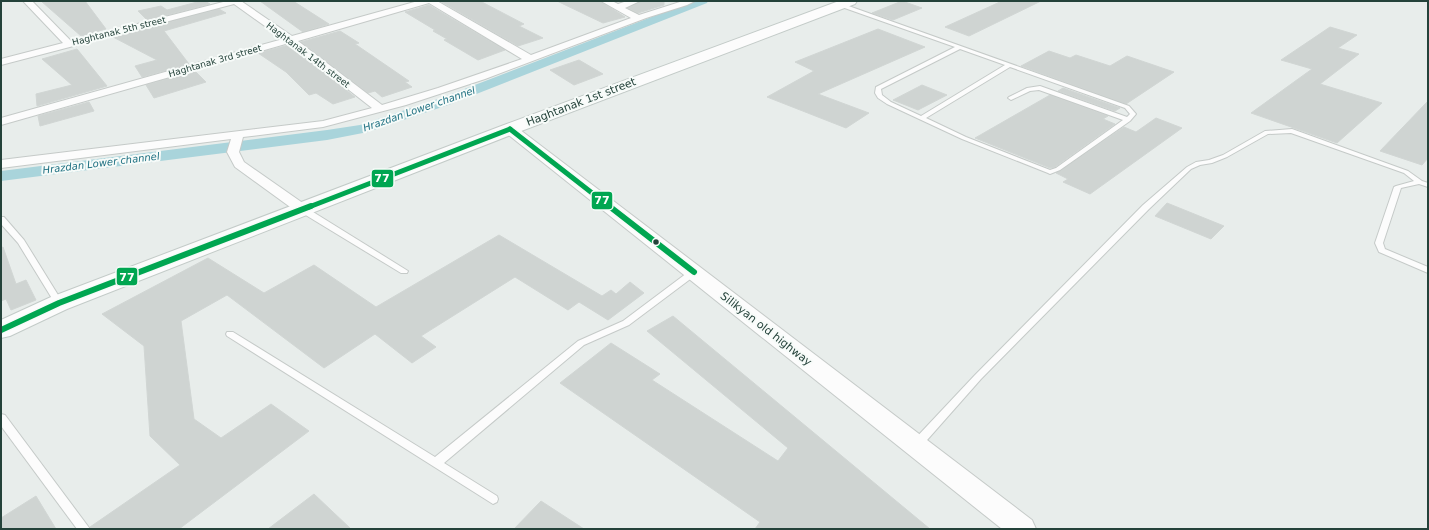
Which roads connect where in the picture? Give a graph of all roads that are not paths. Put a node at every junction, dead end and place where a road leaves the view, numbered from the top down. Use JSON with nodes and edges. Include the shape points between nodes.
{"nodes":[{"id":1,"x":27,"y":1,"type":"edge"},
{"id":2,"x":236,"y":1,"type":"edge"},
{"id":3,"x":430,"y":1,"type":"edge"},
{"id":4,"x":605,"y":1,"type":"edge"},
{"id":5,"x":636,"y":1,"type":"edge"},
{"id":6,"x":691,"y":1,"type":"edge"},
{"id":7,"x":846,"y":3,"type":"edge"},
{"id":8,"x":618,"y":7,"type":"junction"},
{"id":9,"x":639,"y":18,"type":"junction"},
{"id":10,"x":291,"y":40,"type":"junction"},
{"id":11,"x":69,"y":44,"type":"junction"},
{"id":12,"x":958,"y":48,"type":"junction"},
{"id":13,"x":530,"y":59,"type":"junction"},
{"id":14,"x":1,"y":62,"type":"edge"},
{"id":15,"x":1010,"y":65,"type":"junction"},
{"id":16,"x":1010,"y":98,"type":"dead end"},
{"id":17,"x":380,"y":109,"type":"junction"},
{"id":18,"x":921,"y":118,"type":"junction"},
{"id":19,"x":1128,"y":120,"type":"junction"},
{"id":20,"x":1,"y":122,"type":"edge"},
{"id":21,"x":510,"y":129,"type":"junction"},
{"id":22,"x":238,"y":134,"type":"junction"},
{"id":23,"x":1,"y":164,"type":"edge"},
{"id":24,"x":1424,"y":184,"type":"edge"},
{"id":25,"x":302,"y":210,"type":"junction"},
{"id":26,"x":1,"y":219,"type":"edge"},
{"id":27,"x":1428,"y":270,"type":"edge"},
{"id":28,"x":404,"y":271,"type":"dead end"},
{"id":29,"x":694,"y":272,"type":"junction"},
{"id":30,"x":59,"y":303,"type":"junction"},
{"id":31,"x":1,"y":330,"type":"edge"},
{"id":32,"x":230,"y":334,"type":"dead end"},
{"id":33,"x":1,"y":418,"type":"edge"},
{"id":34,"x":915,"y":446,"type":"junction"},
{"id":35,"x":436,"y":463,"type":"junction"},
{"id":36,"x":493,"y":499,"type":"dead end"},
{"id":37,"x":84,"y":529,"type":"edge"},
{"id":38,"x":1022,"y":529,"type":"edge"}],
"edges":[{"from":1,"to":11,"type":"street"},
{"from":2,"to":10,"type":"street","name":"Haghtanak 14th street"},
{"from":2,"to":11,"type":"street","name":"Haghtanak 5th street"},
{"from":3,"to":10,"type":"street","name":"Haghtanak 3rd street"},
{"from":3,"to":13,"type":"street"},
{"from":4,"to":8,"type":"street"},
{"from":5,"to":8,"type":"street"},
{"from":6,"to":9,"type":"street"},
{"from":7,"to":12,"type":"lane"},
{"from":7,"to":21,"type":"main road","name":"Haghtanak 1st street"},
{"from":8,"to":9,"type":"street"},
{"from":9,"to":13,"type":"street"},
{"from":10,"to":17,"type":"street","name":"Haghtanak 14th street"},
{"from":10,"to":20,"type":"street","name":"Haghtanak 3rd street"},
{"from":11,"to":14,"type":"street","name":"Haghtanak 5th street"},
{"from":12,"to":15,"type":"lane"},
{"from":12,"to":18,"type":"lane","via":[[878,88],[879,96],[889,103]]},
{"from":13,"to":17,"type":"street","via":[[468,82]]},
{"from":15,"to":18,"type":"lane"},
{"from":15,"to":19,"type":"lane","via":[[1127,107],[1133,114]]},
{"from":16,"to":19,"type":"lane","via":[[1029,89],[1040,88]]},
{"from":17,"to":22,"type":"street","via":[[323,124]]},
{"from":18,"to":19,"type":"lane","via":[[1050,172]]},
{"from":21,"to":25,"type":"main road","name":"Haghtanak 1st street"},
{"from":21,"to":29,"type":"street","name":"Silikyan old highway"},
{"from":22,"to":23,"type":"street"},
{"from":22,"to":25,"type":"street","via":[[233,152],[238,164]]},
{"from":24,"to":27,"type":"lane","via":[[1398,187],[1378,243],[1382,250]]},
{"from":24,"to":34,"type":"lane","via":[[1406,172],[1292,131],[1267,132],[1225,156],[1210,162],[1198,163],[1146,207],[978,377]]},
{"from":25,"to":28,"type":"lane"},
{"from":25,"to":30,"type":"main road","name":"Haghtanak 1st street"},
{"from":26,"to":30,"type":"lane","via":[[21,242]]},
{"from":29,"to":34,"type":"street","name":"Silikyan old highway"},
{"from":29,"to":35,"type":"lane","via":[[626,323],[581,343]]},
{"from":30,"to":31,"type":"main road","name":"Haghtanak 1st street"},
{"from":32,"to":35,"type":"lane"},
{"from":33,"to":37,"type":"lane"},
{"from":34,"to":38,"type":"street","name":"Silikyan old highway"},
{"from":35,"to":36,"type":"lane"}]}
